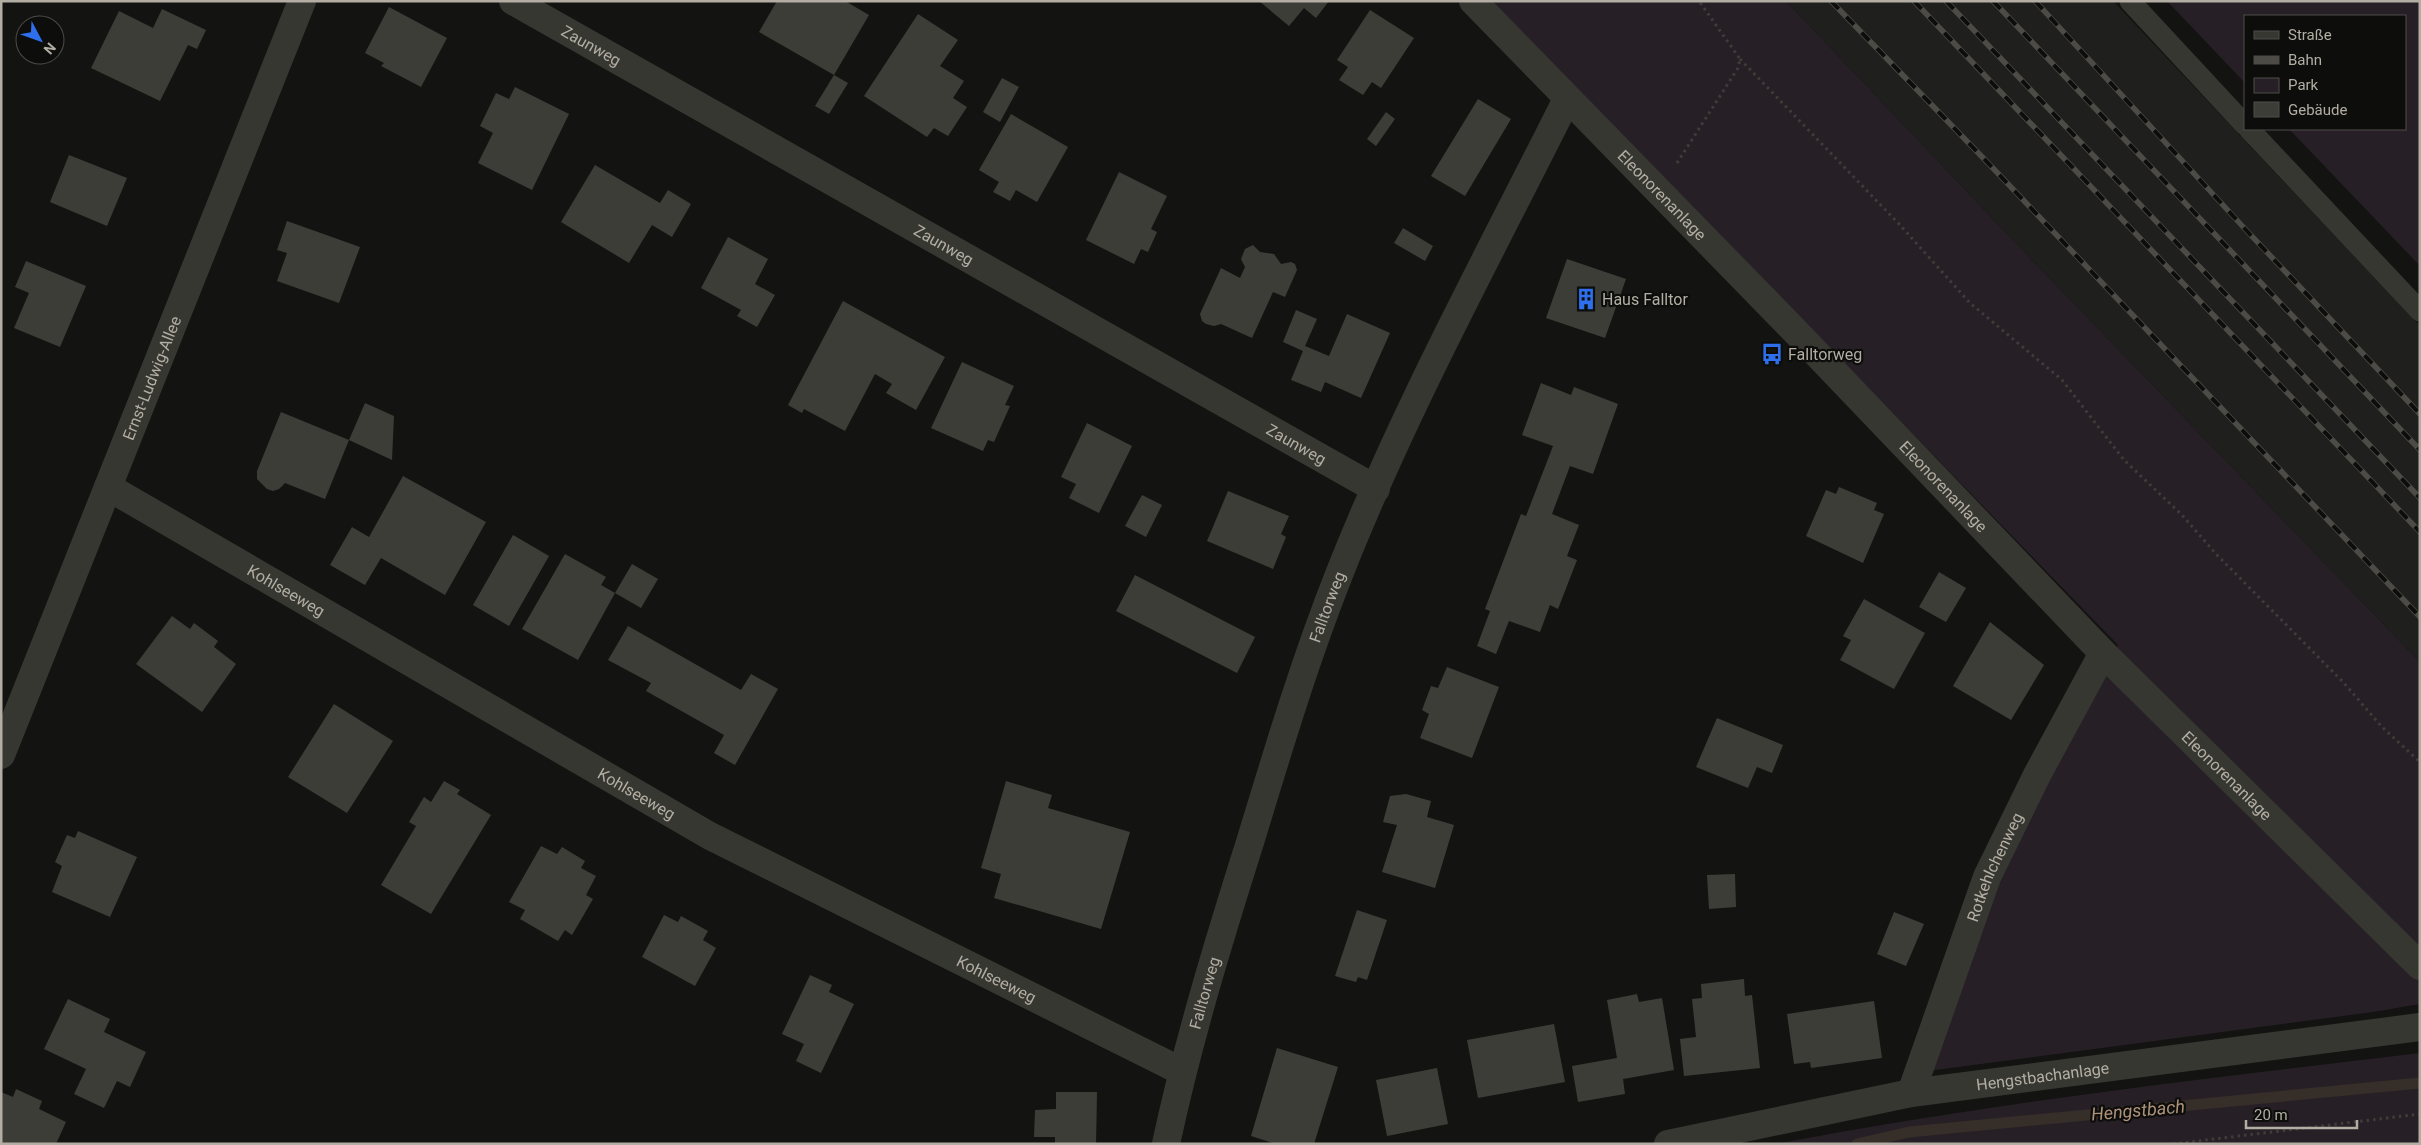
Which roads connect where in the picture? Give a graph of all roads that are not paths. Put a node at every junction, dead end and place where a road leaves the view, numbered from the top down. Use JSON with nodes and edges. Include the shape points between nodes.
{"nodes":[{"id":1,"x":302,"y":1,"type":"edge"},
{"id":2,"x":513,"y":1,"type":"edge"},
{"id":3,"x":1473,"y":1,"type":"edge"},
{"id":4,"x":2130,"y":1,"type":"edge"},
{"id":5,"x":1567,"y":99,"type":"junction"},
{"id":6,"x":2244,"y":124,"type":"edge"},
{"id":7,"x":2250,"y":130,"type":"edge"},
{"id":8,"x":2420,"y":311,"type":"edge"},
{"id":9,"x":108,"y":487,"type":"junction"},
{"id":10,"x":1376,"y":489,"type":"junction"},
{"id":11,"x":2103,"y":653,"type":"junction"},
{"id":12,"x":1,"y":755,"type":"edge"},
{"id":13,"x":2420,"y":966,"type":"edge"},
{"id":14,"x":2420,"y":1027,"type":"edge"},
{"id":15,"x":1181,"y":1072,"type":"junction"},
{"id":16,"x":1912,"y":1093,"type":"junction"},
{"id":17,"x":1166,"y":1144,"type":"edge"},
{"id":18,"x":1668,"y":1144,"type":"edge"}],
"edges":[{"from":1,"to":9,"type":"street","name":"Ernst-Ludwig-Allee"},
{"from":2,"to":10,"type":"street","name":"Zaunweg"},
{"from":3,"to":5,"type":"street","name":"Eleonorenanlage"},
{"from":4,"to":6,"type":"lane"},
{"from":5,"to":10,"type":"street","name":"Falltorweg","via":[[1406,422]]},
{"from":5,"to":11,"type":"street","name":"Eleonorenanlage","via":[[1659,190]]},
{"from":7,"to":8,"type":"lane"},
{"from":9,"to":12,"type":"street","name":"Ernst-Ludwig-Allee"},
{"from":9,"to":15,"type":"street","name":"Kohlseeweg","via":[[710,836]]},
{"from":10,"to":15,"type":"street","name":"Falltorweg","via":[[1340,571],[1303,671]]},
{"from":11,"to":13,"type":"street","name":"Eleonorenanlage"},
{"from":11,"to":16,"type":"street","name":"Rotkehlchenweg","via":[[2037,775],[1987,877]]},
{"from":14,"to":16,"type":"street","name":"Hengstbachanlage"},
{"from":15,"to":17,"type":"street","name":"Falltorweg"},
{"from":16,"to":18,"type":"street","name":"Hengstbachanlage"}]}
